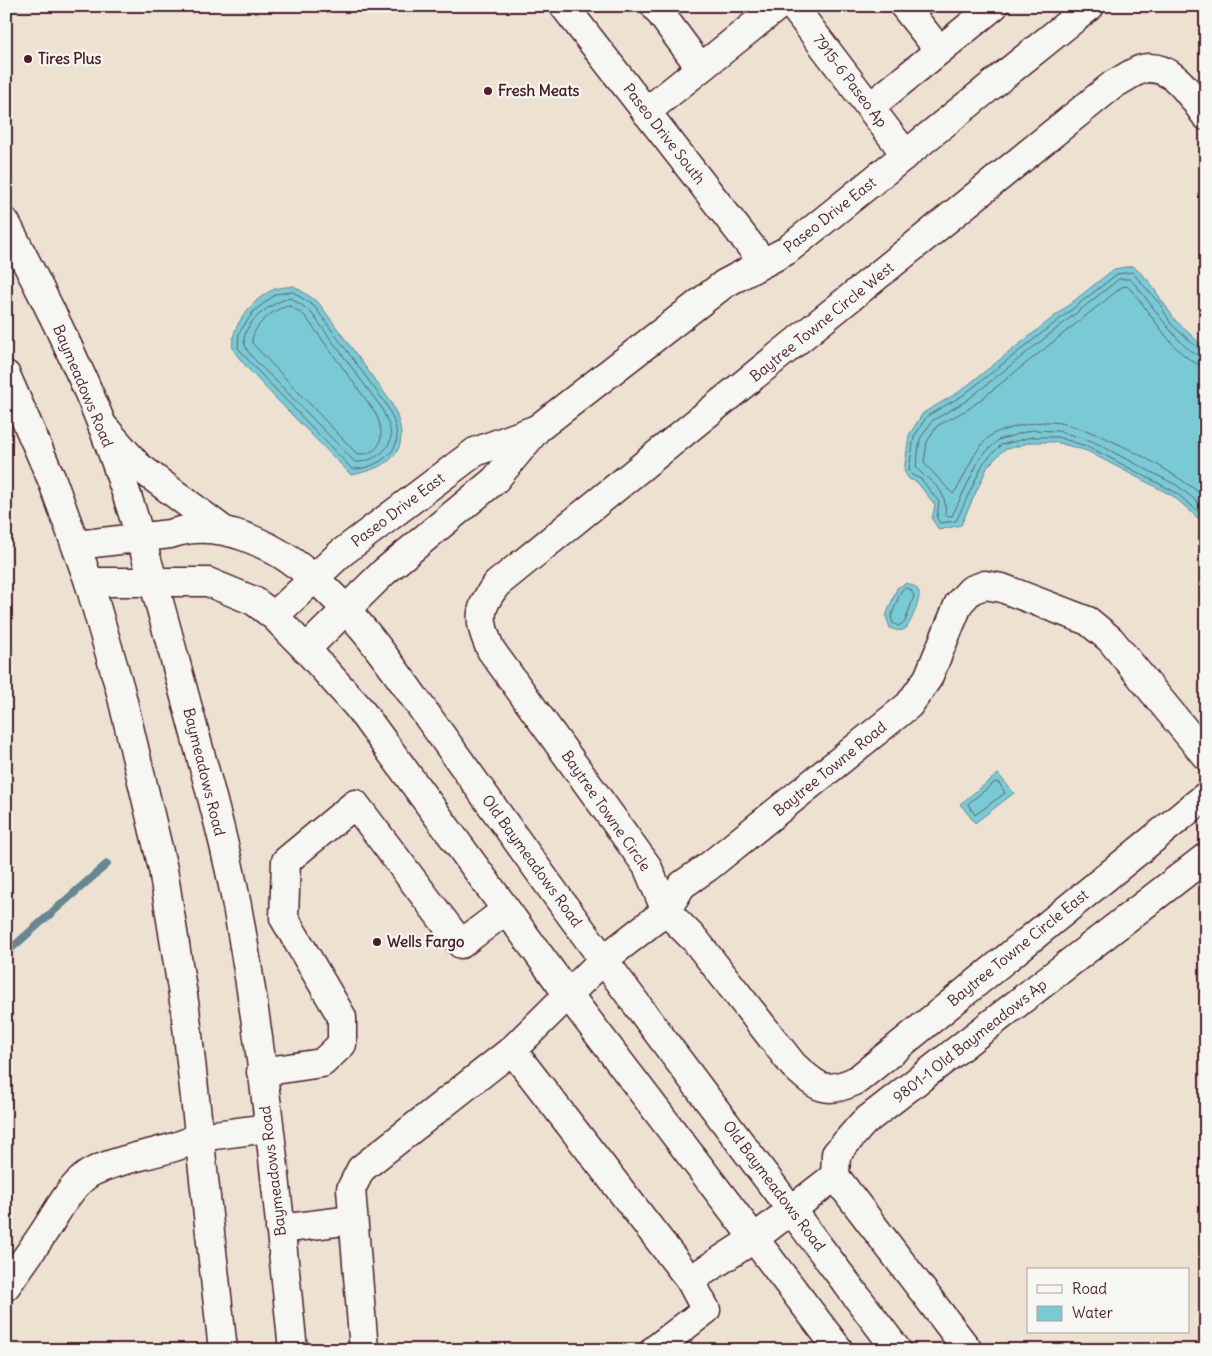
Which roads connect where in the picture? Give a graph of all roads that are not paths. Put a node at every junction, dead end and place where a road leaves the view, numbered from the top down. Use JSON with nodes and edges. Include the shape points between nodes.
{"nodes":[{"id":1,"x":564,"y":6,"type":"edge"},
{"id":2,"x":654,"y":6,"type":"edge"},
{"id":3,"x":778,"y":6,"type":"edge"},
{"id":4,"x":793,"y":6,"type":"edge"},
{"id":5,"x":904,"y":6,"type":"edge"},
{"id":6,"x":994,"y":6,"type":"edge"},
{"id":7,"x":1090,"y":6,"type":"edge"},
{"id":8,"x":939,"y":50,"type":"junction"},
{"id":9,"x":700,"y":67,"type":"junction"},
{"id":10,"x":870,"y":107,"type":"junction"},
{"id":11,"x":646,"y":112,"type":"junction"},
{"id":12,"x":1206,"y":116,"type":"edge"},
{"id":13,"x":906,"y":155,"type":"junction"},
{"id":14,"x":6,"y":223,"type":"edge"},
{"id":15,"x":763,"y":262,"type":"junction"},
{"id":16,"x":6,"y":375,"type":"edge"},
{"id":17,"x":102,"y":424,"type":"junction"},
{"id":18,"x":537,"y":429,"type":"junction"},
{"id":19,"x":223,"y":530,"type":"junction"},
{"id":20,"x":141,"y":536,"type":"junction"},
{"id":21,"x":77,"y":545,"type":"junction"},
{"id":22,"x":313,"y":577,"type":"junction"},
{"id":23,"x":154,"y":580,"type":"junction"},
{"id":24,"x":89,"y":582,"type":"junction"},
{"id":25,"x":345,"y":609,"type":"junction"},
{"id":26,"x":481,"y":612,"type":"joint"},
{"id":27,"x":274,"y":616,"type":"junction"},
{"id":28,"x":306,"y":649,"type":"junction"},
{"id":29,"x":1206,"y":756,"type":"edge"},
{"id":30,"x":1206,"y":796,"type":"edge"},
{"id":31,"x":1206,"y":857,"type":"edge"},
{"id":32,"x":506,"y":910,"type":"junction"},
{"id":33,"x":666,"y":911,"type":"junction"},
{"id":34,"x":603,"y":960,"type":"junction"},
{"id":35,"x":567,"y":993,"type":"junction"},
{"id":36,"x":512,"y":1050,"type":"junction"},
{"id":37,"x":261,"y":1072,"type":"junction"},
{"id":38,"x":825,"y":1088,"type":"joint"},
{"id":39,"x":268,"y":1128,"type":"junction"},
{"id":40,"x":199,"y":1138,"type":"junction"},
{"id":41,"x":835,"y":1176,"type":"junction"},
{"id":42,"x":792,"y":1211,"type":"junction"},
{"id":43,"x":352,"y":1220,"type":"junction"},
{"id":44,"x":280,"y":1229,"type":"junction"},
{"id":45,"x":755,"y":1238,"type":"junction"},
{"id":46,"x":690,"y":1280,"type":"junction"},
{"id":47,"x":6,"y":1286,"type":"edge"},
{"id":48,"x":223,"y":1350,"type":"edge"},
{"id":49,"x":293,"y":1350,"type":"edge"},
{"id":50,"x":364,"y":1350,"type":"edge"},
{"id":51,"x":654,"y":1350,"type":"edge"},
{"id":52,"x":839,"y":1350,"type":"edge"},
{"id":53,"x":898,"y":1350,"type":"edge"},
{"id":54,"x":968,"y":1350,"type":"edge"}],
"edges":[{"from":1,"to":11,"type":"street","name":"Paseo Drive South"},
{"from":2,"to":9,"type":"street"},
{"from":3,"to":9,"type":"street"},
{"from":4,"to":10,"type":"street","name":"7915-6 Paseo Ap"},
{"from":5,"to":8,"type":"street"},
{"from":6,"to":8,"type":"street"},
{"from":7,"to":13,"type":"street","name":"Paseo Drive East"},
{"from":8,"to":10,"type":"street"},
{"from":9,"to":11,"type":"street"},
{"from":10,"to":13,"type":"street","name":"7915-6 Paseo Ap"},
{"from":11,"to":15,"type":"street","name":"Paseo Drive South"},
{"from":12,"to":26,"type":"street","name":"Baytree Towne Circle West","via":[[1181,82],[1157,70],[1142,69],[1114,84],[497,584],[487,596]]},
{"from":13,"to":15,"type":"street","name":"Paseo Drive East","via":[[786,252]]},
{"from":14,"to":17,"type":"street","name":"Baymeadows Road"},
{"from":15,"to":18,"type":"street","name":"Paseo Drive East","via":[[724,284]]},
{"from":16,"to":21,"type":"street"},
{"from":17,"to":19,"type":"street","via":[[138,466]]},
{"from":17,"to":20,"type":"street","name":"Baymeadows Road"},
{"from":18,"to":22,"type":"street","name":"Paseo Drive East","via":[[475,452]]},
{"from":18,"to":25,"type":"street","name":"Paseo Drive East","via":[[495,480],[384,572]]},
{"from":19,"to":20,"type":"street","name":"Old Baymeadows Road","via":[[183,530]]},
{"from":19,"to":22,"type":"street","name":"Old Baymeadows Road","via":[[253,539],[291,560]]},
{"from":20,"to":21,"type":"street","name":"Old Baymeadows Road"},
{"from":20,"to":23,"type":"street","name":"Baymeadows Road"},
{"from":21,"to":24,"type":"street"},
{"from":22,"to":25,"type":"street","name":"Old Baymeadows Road"},
{"from":22,"to":27,"type":"street","name":"Paseo Drive East"},
{"from":23,"to":24,"type":"street"},
{"from":23,"to":27,"type":"street","via":[[208,582],[254,601]]},
{"from":23,"to":37,"type":"street","name":"Baymeadows Road","via":[[208,780],[237,904]]},
{"from":24,"to":40,"type":"street","via":[[120,689],[163,869],[185,1008]]},
{"from":25,"to":28,"type":"street","name":"Paseo Drive East"},
{"from":25,"to":34,"type":"street","name":"Old Baymeadows Road","via":[[390,664]]},
{"from":26,"to":33,"type":"street","name":"Baytree Towne Circle","via":[[483,632],[491,650],[647,866]]},
{"from":27,"to":28,"type":"street"},
{"from":28,"to":32,"type":"street","via":[[358,707]]},
{"from":29,"to":33,"type":"street","name":"Baytree Towne Road","via":[[1110,639],[1088,621],[1002,588],[985,585],[972,590],[959,603],[928,678],[909,705],[682,885]]},
{"from":30,"to":38,"type":"street","name":"Baytree Towne Circle East","via":[[857,1080],[839,1088]]},
{"from":31,"to":41,"type":"street","name":"9801-1 Old Baymeadows Ap","via":[[863,1124],[836,1154]]},
{"from":32,"to":35,"type":"street"},
{"from":32,"to":37,"type":"street","via":[[461,944],[355,804],[286,861],[284,918],[342,1017],[342,1044],[322,1063]]},
{"from":33,"to":34,"type":"street","name":"Baytree Towne Road"},
{"from":33,"to":38,"type":"street","name":"Baytree Towne Circle","via":[[696,942],[793,1065],[810,1081]]},
{"from":34,"to":35,"type":"street","name":"Baytree Towne Road"},
{"from":34,"to":42,"type":"street","name":"Old Baymeadows Road"},
{"from":35,"to":36,"type":"street","name":"Baytree Towne Road"},
{"from":35,"to":45,"type":"street"},
{"from":36,"to":43,"type":"street","name":"Baytree Towne Road","via":[[361,1169],[350,1189]]},
{"from":36,"to":46,"type":"street"},
{"from":37,"to":39,"type":"street","name":"Baymeadows Road"},
{"from":39,"to":40,"type":"street"},
{"from":39,"to":44,"type":"street","name":"Baymeadows Road"},
{"from":40,"to":47,"type":"street","via":[[179,1147],[148,1153],[92,1172],[64,1199]]},
{"from":40,"to":48,"type":"street"},
{"from":41,"to":42,"type":"street"},
{"from":41,"to":54,"type":"street"},
{"from":42,"to":45,"type":"street"},
{"from":42,"to":53,"type":"street","name":"Old Baymeadows Road"},
{"from":43,"to":44,"type":"street"},
{"from":43,"to":50,"type":"street","name":"Baytree Towne Road"},
{"from":44,"to":49,"type":"street","name":"Baymeadows Road"},
{"from":45,"to":46,"type":"street"},
{"from":45,"to":52,"type":"street"},
{"from":46,"to":51,"type":"street","via":[[706,1310]]}]}
